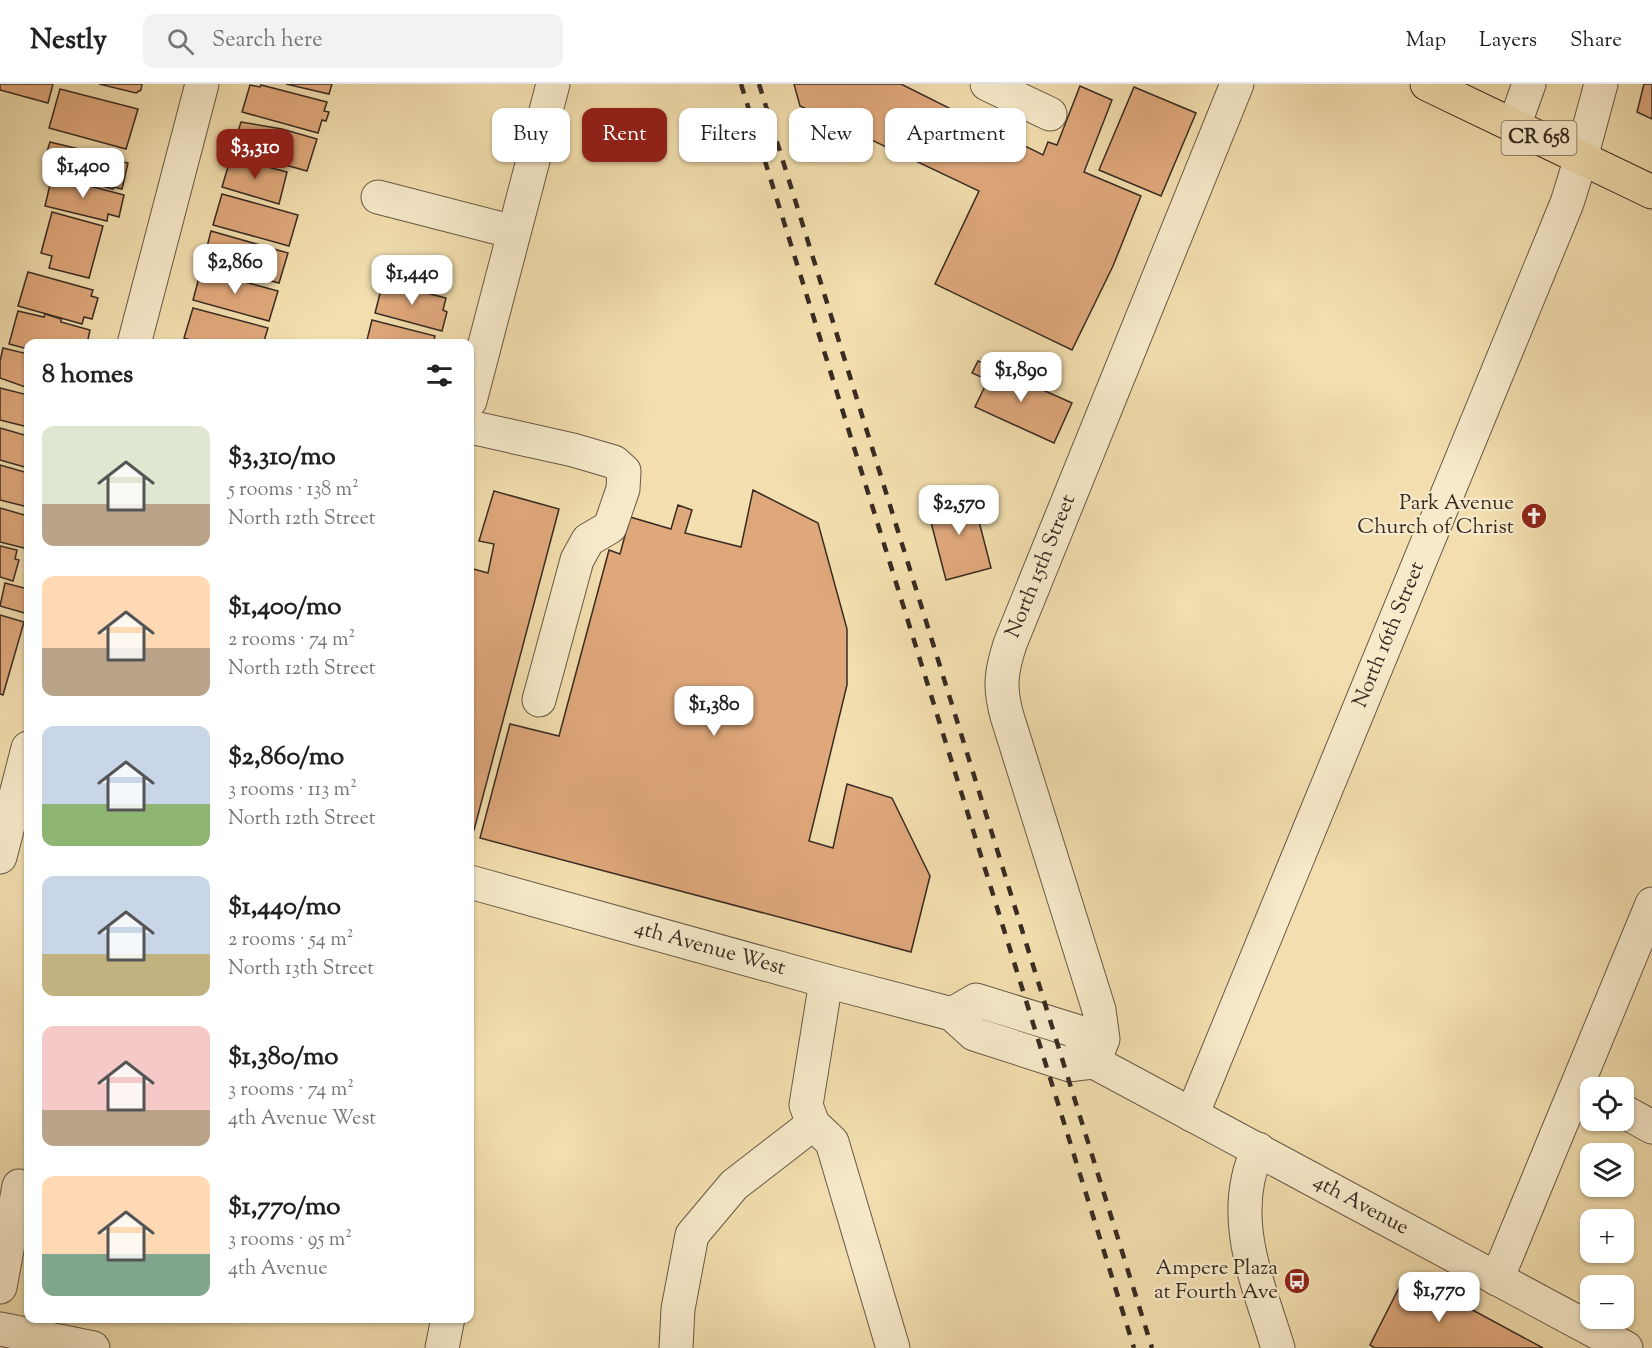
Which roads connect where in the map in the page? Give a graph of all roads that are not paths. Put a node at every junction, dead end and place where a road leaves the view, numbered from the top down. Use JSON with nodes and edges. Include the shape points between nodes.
{"nodes":[{"id":1,"x":202,"y":84,"type":"edge"},
{"id":2,"x":553,"y":84,"type":"edge"},
{"id":3,"x":987,"y":84,"type":"edge"},
{"id":4,"x":1237,"y":84,"type":"edge"},
{"id":5,"x":1529,"y":84,"type":"edge"},
{"id":6,"x":1601,"y":84,"type":"edge"},
{"id":7,"x":1439,"y":87,"type":"edge"},
{"id":8,"x":1050,"y":114,"type":"dead end"},
{"id":9,"x":1514,"y":126,"type":"junction"},
{"id":10,"x":1581,"y":158,"type":"junction"},
{"id":11,"x":1652,"y":192,"type":"edge"},
{"id":12,"x":378,"y":197,"type":"dead end"},
{"id":13,"x":514,"y":232,"type":"junction"},
{"id":14,"x":135,"y":339,"type":"edge"},
{"id":15,"x":474,"y":386,"type":"edge"},
{"id":16,"x":474,"y":428,"type":"edge"},
{"id":17,"x":538,"y":700,"type":"dead end"},
{"id":18,"x":20,"y":760,"type":"edge"},
{"id":19,"x":0,"y":857,"type":"edge"},
{"id":20,"x":474,"y":883,"type":"edge"},
{"id":21,"x":1652,"y":904,"type":"edge"},
{"id":22,"x":826,"y":981,"type":"junction"},
{"id":23,"x":1094,"y":1062,"type":"junction"},
{"id":24,"x":1588,"y":1077,"type":"edge"},
{"id":25,"x":1580,"y":1097,"type":"edge"},
{"id":26,"x":1192,"y":1114,"type":"junction"},
{"id":27,"x":1634,"y":1117,"type":"edge"},
{"id":28,"x":813,"y":1124,"type":"junction"},
{"id":29,"x":1652,"y":1127,"type":"edge"},
{"id":30,"x":1258,"y":1149,"type":"junction"},
{"id":31,"x":16,"y":1185,"type":"edge"},
{"id":32,"x":1497,"y":1279,"type":"junction"},
{"id":33,"x":0,"y":1287,"type":"edge"},
{"id":34,"x":447,"y":1323,"type":"edge"},
{"id":35,"x":0,"y":1329,"type":"edge"},
{"id":36,"x":93,"y":1348,"type":"edge"},
{"id":37,"x":442,"y":1348,"type":"edge"},
{"id":38,"x":676,"y":1348,"type":"edge"},
{"id":39,"x":893,"y":1348,"type":"edge"},
{"id":40,"x":1278,"y":1348,"type":"edge"},
{"id":41,"x":1626,"y":1348,"type":"edge"}],
"edges":[{"from":1,"to":14,"type":"street"},
{"from":2,"to":13,"type":"street"},
{"from":3,"to":8,"type":"street"},
{"from":4,"to":23,"type":"street","name":"North 15th Street","via":[[1010,644],[1001,680],[1006,716],[1099,1010],[1102,1039]]},
{"from":5,"to":9,"type":"street"},
{"from":6,"to":10,"type":"street","name":"North 16th Street"},
{"from":7,"to":9,"type":"main road","number":"CR 658"},
{"from":9,"to":10,"type":"main road","number":"CR 658"},
{"from":10,"to":11,"type":"main road","number":"CR 658"},
{"from":10,"to":26,"type":"street","name":"North 16th Street","via":[[1567,203]]},
{"from":12,"to":13,"type":"street"},
{"from":13,"to":15,"type":"street"},
{"from":16,"to":17,"type":"street","via":[[583,453],[614,462],[624,471],[623,489],[610,527],[588,540],[577,560]]},
{"from":18,"to":19,"type":"street"},
{"from":20,"to":22,"type":"street","name":"4th Avenue West"},
{"from":21,"to":24,"type":"street"},
{"from":22,"to":23,"type":"street","name":"4th Avenue West","via":[[952,1014],[974,1034],[1070,1065]]},
{"from":22,"to":28,"type":"street","via":[[806,1105]]},
{"from":23,"to":26,"type":"street","name":"4th Avenue"},
{"from":25,"to":32,"type":"street"},
{"from":26,"to":30,"type":"street","name":"4th Avenue"},
{"from":27,"to":29,"type":"street"},
{"from":28,"to":38,"type":"street","via":[[734,1185],[692,1235],[678,1309]]},
{"from":28,"to":39,"type":"street","via":[[832,1142]]},
{"from":30,"to":32,"type":"street","name":"4th Avenue"},
{"from":30,"to":40,"type":"street","via":[[1249,1169],[1244,1220],[1250,1257]]},
{"from":31,"to":33,"type":"street"},
{"from":32,"to":41,"type":"street","name":"4th Avenue"},
{"from":34,"to":37,"type":"street"},
{"from":35,"to":36,"type":"street"}]}
